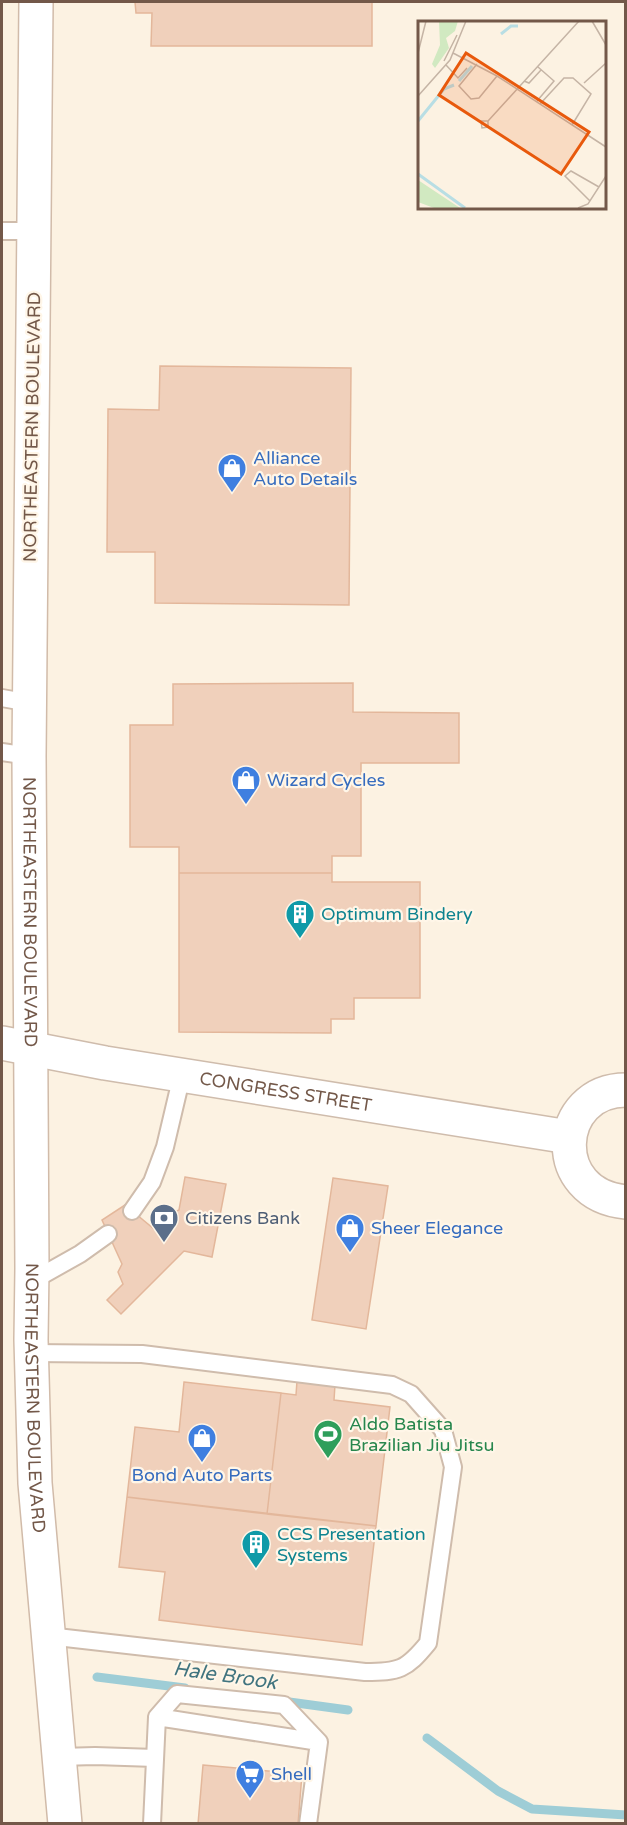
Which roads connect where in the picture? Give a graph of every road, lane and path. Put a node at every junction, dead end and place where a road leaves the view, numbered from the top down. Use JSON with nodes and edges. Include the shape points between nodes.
{"nodes":[{"id":1,"x":36,"y":2,"type":"edge"},
{"id":2,"x":2,"y":231,"type":"edge"},
{"id":3,"x":34,"y":231,"type":"junction"},
{"id":4,"x":16,"y":701,"type":"edge"},
{"id":5,"x":15,"y":754,"type":"edge"},
{"id":6,"x":16,"y":1045,"type":"edge"},
{"id":7,"x":182,"y":1075,"type":"junction"},
{"id":8,"x":626,"y":1090,"type":"edge"},
{"id":9,"x":569,"y":1137,"type":"junction"},
{"id":10,"x":626,"y":1202,"type":"edge"},
{"id":11,"x":132,"y":1211,"type":"dead end"},
{"id":12,"x":108,"y":1234,"type":"dead end"},
{"id":13,"x":32,"y":1281,"type":"junction"},
{"id":14,"x":31,"y":1353,"type":"junction"},
{"id":15,"x":48,"y":1636,"type":"junction"},
{"id":16,"x":157,"y":1717,"type":"junction"},
{"id":17,"x":319,"y":1742,"type":"junction"},
{"id":18,"x":60,"y":1757,"type":"junction"},
{"id":19,"x":155,"y":1758,"type":"junction"},
{"id":20,"x":65,"y":1824,"type":"edge"},
{"id":21,"x":152,"y":1824,"type":"edge"},
{"id":22,"x":308,"y":1824,"type":"edge"}],
"edges":[{"from":1,"to":3,"type":"street","name":"NORTHEASTERN BOULEVARD"},
{"from":2,"to":3,"type":"lane"},
{"from":3,"to":4,"type":"street","name":"NORTHEASTERN BOULEVARD"},
{"from":4,"to":5,"type":"street","name":"NORTHEASTERN BOULEVARD"},
{"from":5,"to":6,"type":"street","name":"NORTHEASTERN BOULEVARD"},
{"from":6,"to":7,"type":"street","name":"CONGRESS STREET"},
{"from":6,"to":13,"type":"street","name":"NORTHEASTERN BOULEVARD"},
{"from":7,"to":9,"type":"street","name":"CONGRESS STREET"},
{"from":7,"to":11,"type":"lane","via":[[165,1147],[152,1182]]},
{"from":8,"to":9,"type":"street","via":[[606,1093],[589,1103],[576,1118]]},
{"from":9,"to":10,"type":"street","via":[[571,1161],[583,1182],[602,1197]]},
{"from":12,"to":13,"type":"lane"},
{"from":13,"to":14,"type":"street","name":"NORTHEASTERN BOULEVARD"},
{"from":14,"to":15,"type":"street","name":"NORTHEASTERN BOULEVARD","via":[[35,1483]]},
{"from":14,"to":15,"type":"lane","via":[[142,1353],[392,1385],[411,1394],[443,1430],[453,1467],[428,1643],[413,1662],[393,1672]]},
{"from":15,"to":18,"type":"street","name":"NORTHEASTERN BOULEVARD"},
{"from":16,"to":17,"type":"lane"},
{"from":16,"to":17,"type":"lane","via":[[177,1694],[284,1705]]},
{"from":16,"to":19,"type":"lane"},
{"from":17,"to":22,"type":"lane"},
{"from":18,"to":19,"type":"lane"},
{"from":18,"to":20,"type":"street","name":"NORTHEASTERN BOULEVARD"},
{"from":19,"to":21,"type":"lane"}]}
